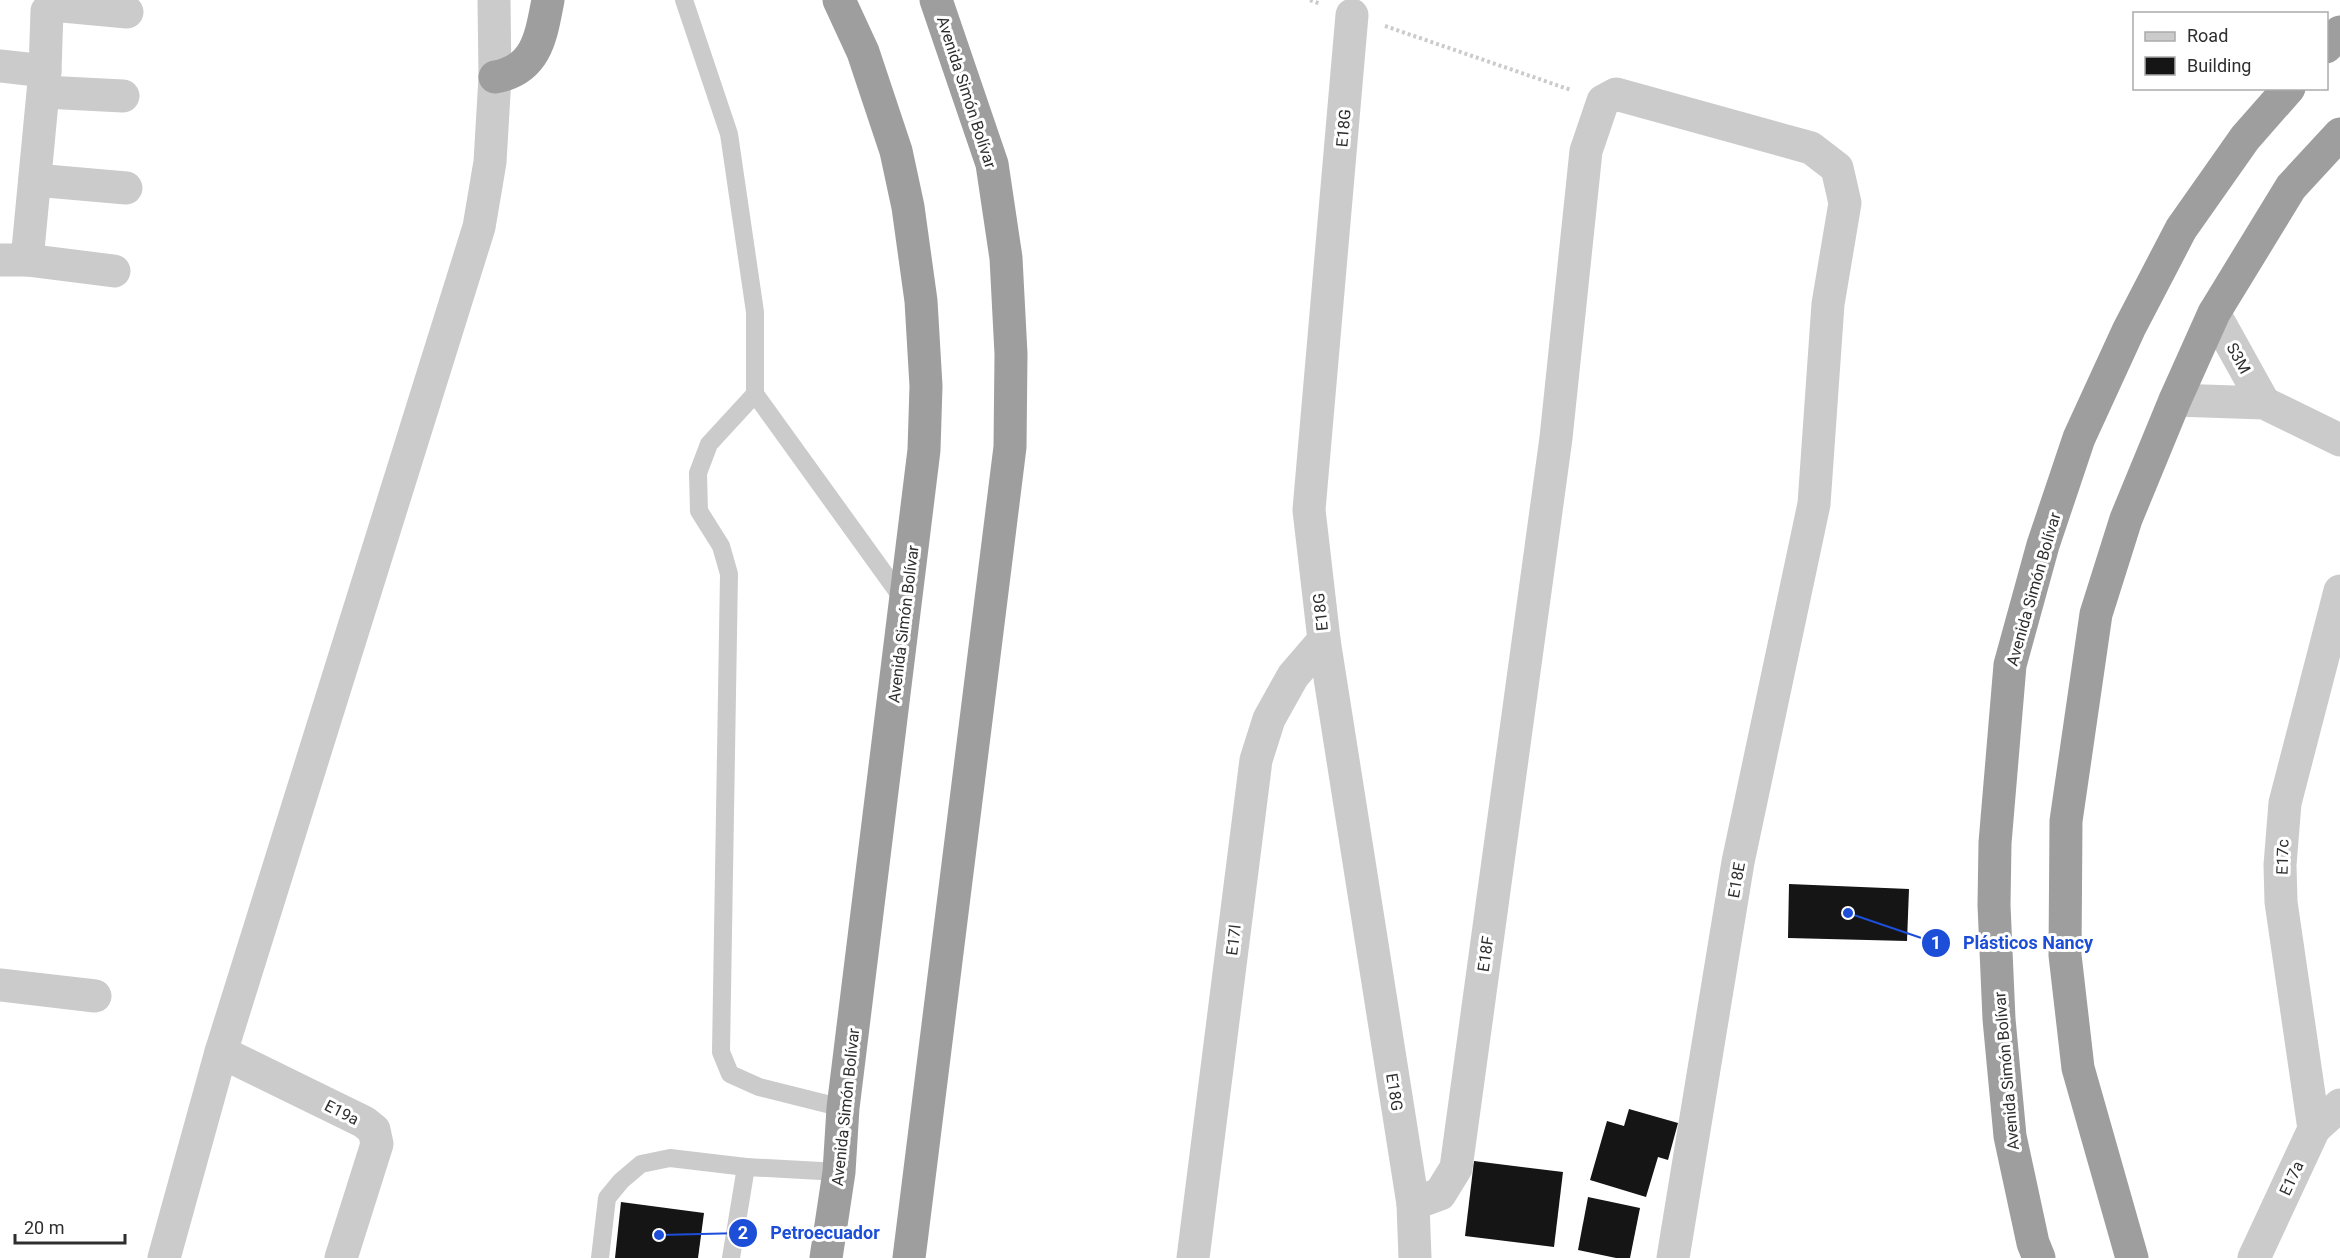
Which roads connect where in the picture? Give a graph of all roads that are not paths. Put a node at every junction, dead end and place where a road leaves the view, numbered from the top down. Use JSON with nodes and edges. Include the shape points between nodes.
{"nodes":[{"id":1,"x":494,"y":0,"type":"edge"},
{"id":2,"x":548,"y":0,"type":"edge"},
{"id":3,"x":684,"y":0,"type":"edge"},
{"id":4,"x":839,"y":0,"type":"edge"},
{"id":5,"x":936,"y":0,"type":"edge"},
{"id":6,"x":127,"y":12,"type":"dead end"},
{"id":7,"x":1352,"y":15,"type":"road end"},
{"id":8,"x":2340,"y":32,"type":"edge"},
{"id":9,"x":2328,"y":45,"type":"edge"},
{"id":10,"x":0,"y":66,"type":"edge"},
{"id":11,"x":495,"y":77,"type":"junction"},
{"id":12,"x":45,"y":82,"type":"junction"},
{"id":13,"x":2287,"y":90,"type":"edge"},
{"id":14,"x":123,"y":96,"type":"dead end"},
{"id":15,"x":1603,"y":101,"type":"joint"},
{"id":16,"x":2340,"y":134,"type":"edge"},
{"id":17,"x":35,"y":180,"type":"junction"},
{"id":18,"x":126,"y":188,"type":"dead end"},
{"id":19,"x":14,"y":260,"type":"edge"},
{"id":20,"x":114,"y":270,"type":"dead end"},
{"id":21,"x":2214,"y":313,"type":"junction"},
{"id":22,"x":755,"y":394,"type":"junction"},
{"id":23,"x":2175,"y":400,"type":"junction"},
{"id":24,"x":2264,"y":403,"type":"junction"},
{"id":25,"x":2340,"y":440,"type":"edge"},
{"id":26,"x":2340,"y":591,"type":"edge"},
{"id":27,"x":906,"y":603,"type":"junction"},
{"id":28,"x":1324,"y":640,"type":"junction"},
{"id":29,"x":0,"y":985,"type":"edge"},
{"id":30,"x":95,"y":996,"type":"dead end"},
{"id":31,"x":221,"y":1052,"type":"junction"},
{"id":32,"x":2340,"y":1105,"type":"edge"},
{"id":33,"x":843,"y":1108,"type":"junction"},
{"id":34,"x":2314,"y":1129,"type":"junction"},
{"id":35,"x":746,"y":1167,"type":"junction"},
{"id":36,"x":838,"y":1172,"type":"junction"},
{"id":37,"x":1413,"y":1204,"type":"junction"},
{"id":38,"x":164,"y":1258,"type":"edge"},
{"id":39,"x":341,"y":1258,"type":"edge"},
{"id":40,"x":600,"y":1258,"type":"edge"},
{"id":41,"x":731,"y":1258,"type":"edge"},
{"id":42,"x":826,"y":1258,"type":"edge"},
{"id":43,"x":909,"y":1258,"type":"edge"},
{"id":44,"x":1193,"y":1258,"type":"edge"},
{"id":45,"x":1414,"y":1258,"type":"edge"},
{"id":46,"x":1673,"y":1258,"type":"edge"},
{"id":47,"x":2039,"y":1258,"type":"edge"},
{"id":48,"x":2132,"y":1258,"type":"edge"},
{"id":49,"x":2254,"y":1258,"type":"edge"}],
"edges":[{"from":1,"to":11,"type":"street"},
{"from":2,"to":11,"type":"highway","via":[[540,39],[526,63],[511,75]]},
{"from":3,"to":22,"type":"lane","via":[[729,134],[755,312]]},
{"from":4,"to":27,"type":"highway","name":"Avenida Simón Bolívar","via":[[863,52],[896,151],[921,301],[926,386],[924,450]]},
{"from":5,"to":43,"type":"highway","name":"Avenida Simón Bolívar","via":[[992,164],[1006,258],[1010,447]]},
{"from":6,"to":12,"type":"street","via":[[52,5],[47,11]]},
{"from":7,"to":28,"type":"street","name":"E18G","via":[[1309,510]]},
{"from":8,"to":9,"type":"highway"},
{"from":10,"to":12,"type":"street"},
{"from":11,"to":31,"type":"street","via":[[490,162],[479,227]]},
{"from":12,"to":14,"type":"street"},
{"from":12,"to":17,"type":"street"},
{"from":13,"to":47,"type":"highway","name":"Avenida Simón Bolívar","via":[[2245,138],[2181,229],[2129,329],[2079,438],[2043,545],[2010,665],[1995,843],[1994,905],[2010,1136]]},
{"from":15,"to":37,"type":"street","name":"E18F","via":[[1586,151],[1556,438],[1456,1168],[1440,1194]]},
{"from":15,"to":46,"type":"street","name":"E18E","via":[[1616,94],[1811,148],[1838,168],[1845,203],[1828,304],[1814,504],[1738,862]]},
{"from":16,"to":21,"type":"highway","via":[[2291,188]]},
{"from":17,"to":18,"type":"street"},
{"from":17,"to":19,"type":"street"},
{"from":19,"to":20,"type":"street"},
{"from":21,"to":23,"type":"highway"},
{"from":21,"to":24,"type":"street","name":"S3M"},
{"from":22,"to":27,"type":"lane"},
{"from":22,"to":33,"type":"lane","via":[[709,444],[698,473],[699,511],[721,546],[729,574],[721,1052],[730,1074],[759,1088]]},
{"from":23,"to":24,"type":"street"},
{"from":23,"to":48,"type":"highway","via":[[2126,519],[2096,614],[2066,821],[2065,955],[2079,1068]]},
{"from":24,"to":25,"type":"street"},
{"from":26,"to":34,"type":"street","name":"E17c","via":[[2285,803],[2280,865],[2281,902]]},
{"from":27,"to":33,"type":"highway","name":"Avenida Simón Bolívar"},
{"from":28,"to":37,"type":"street","name":"E18G"},
{"from":28,"to":44,"type":"street","name":"E17l","via":[[1293,676],[1269,719],[1256,760]]},
{"from":29,"to":30,"type":"street"},
{"from":31,"to":38,"type":"street"},
{"from":31,"to":39,"type":"street","name":"E19a","via":[[374,1130],[377,1144]]},
{"from":32,"to":34,"type":"street","name":"E17a"},
{"from":33,"to":36,"type":"highway","name":"Avenida Simón Bolívar"},
{"from":34,"to":49,"type":"street","name":"E17a"},
{"from":35,"to":36,"type":"lane"},
{"from":35,"to":40,"type":"lane","via":[[670,1158],[641,1164],[607,1198]]},
{"from":35,"to":41,"type":"lane"},
{"from":36,"to":42,"type":"highway","name":"Avenida Simón Bolívar"},
{"from":37,"to":45,"type":"street"}]}
